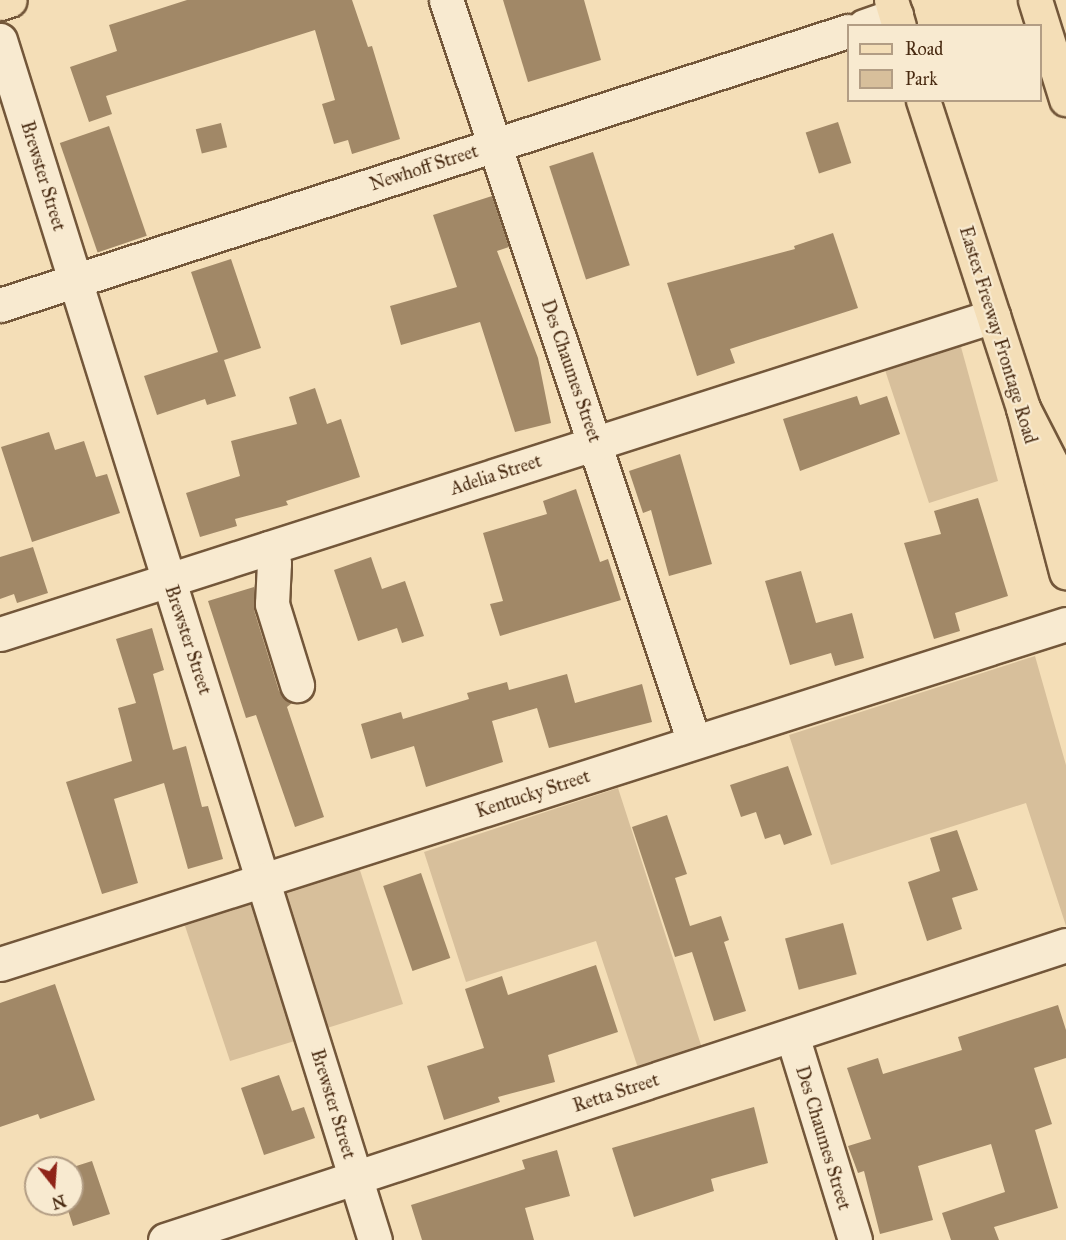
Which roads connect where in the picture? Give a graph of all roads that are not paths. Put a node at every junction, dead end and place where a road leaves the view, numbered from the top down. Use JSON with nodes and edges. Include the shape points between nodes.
{"nodes":[{"id":1,"x":10,"y":0,"type":"edge"},
{"id":2,"x":446,"y":0,"type":"edge"},
{"id":3,"x":1035,"y":0,"type":"edge"},
{"id":4,"x":0,"y":3,"type":"edge"},
{"id":5,"x":895,"y":14,"type":"edge"},
{"id":6,"x":869,"y":24,"type":"edge"},
{"id":7,"x":847,"y":32,"type":"edge"},
{"id":8,"x":0,"y":40,"type":"edge"},
{"id":9,"x":1066,"y":99,"type":"edge"},
{"id":10,"x":924,"y":102,"type":"edge"},
{"id":11,"x":494,"y":146,"type":"junction"},
{"id":12,"x":75,"y":281,"type":"junction"},
{"id":13,"x":0,"y":305,"type":"edge"},
{"id":14,"x":993,"y":316,"type":"junction"},
{"id":15,"x":1023,"y":408,"type":"junction"},
{"id":16,"x":596,"y":443,"type":"junction"},
{"id":17,"x":1066,"y":492,"type":"edge"},
{"id":18,"x":269,"y":548,"type":"junction"},
{"id":19,"x":1066,"y":572,"type":"edge"},
{"id":20,"x":170,"y":580,"type":"junction"},
{"id":21,"x":1066,"y":624,"type":"edge"},
{"id":22,"x":0,"y":634,"type":"edge"},
{"id":23,"x":297,"y":685,"type":"dead end"},
{"id":24,"x":693,"y":742,"type":"junction"},
{"id":25,"x":265,"y":881,"type":"junction"},
{"id":26,"x":1066,"y":945,"type":"edge"},
{"id":27,"x":0,"y":964,"type":"edge"},
{"id":28,"x":792,"y":1035,"type":"junction"},
{"id":29,"x":356,"y":1178,"type":"junction"},
{"id":30,"x":165,"y":1240,"type":"edge"},
{"id":31,"x":375,"y":1240,"type":"edge"},
{"id":32,"x":855,"y":1240,"type":"edge"}],
"edges":[{"from":1,"to":4,"type":"main road"},
{"from":2,"to":11,"type":"street","name":"Des Chaumes Street"},
{"from":3,"to":9,"type":"main road"},
{"from":5,"to":6,"type":"street"},
{"from":7,"to":11,"type":"street","name":"Newhoff Street"},
{"from":8,"to":12,"type":"street","name":"Brewster Street"},
{"from":10,"to":14,"type":"main road","name":"Eastex Freeway Frontage Road"},
{"from":11,"to":12,"type":"street","name":"Newhoff Street"},
{"from":11,"to":16,"type":"street","name":"Des Chaumes Street"},
{"from":12,"to":13,"type":"street","name":"Newhoff Street"},
{"from":12,"to":20,"type":"street","name":"Brewster Street"},
{"from":14,"to":15,"type":"main road","name":"Eastex Freeway Frontage Road"},
{"from":14,"to":16,"type":"street","name":"Adelia Street"},
{"from":15,"to":17,"type":"main road"},
{"from":15,"to":19,"type":"main road","name":"Eastex Freeway Frontage Road"},
{"from":16,"to":18,"type":"street","name":"Adelia Street"},
{"from":16,"to":24,"type":"street","name":"Des Chaumes Street"},
{"from":18,"to":20,"type":"street","name":"Adelia Street"},
{"from":18,"to":23,"type":"street","via":[[274,563],[273,604]]},
{"from":20,"to":22,"type":"street","name":"Adelia Street"},
{"from":20,"to":25,"type":"street","name":"Brewster Street"},
{"from":21,"to":24,"type":"street","name":"Kentucky Street"},
{"from":24,"to":25,"type":"street","name":"Kentucky Street"},
{"from":25,"to":27,"type":"street","name":"Kentucky Street"},
{"from":25,"to":29,"type":"street","name":"Brewster Street"},
{"from":26,"to":28,"type":"street","name":"Retta Street"},
{"from":28,"to":29,"type":"street","name":"Retta Street"},
{"from":28,"to":32,"type":"street","name":"Des Chaumes Street"},
{"from":29,"to":30,"type":"street","name":"Retta Street"},
{"from":29,"to":31,"type":"street","name":"Brewster Street"}]}
